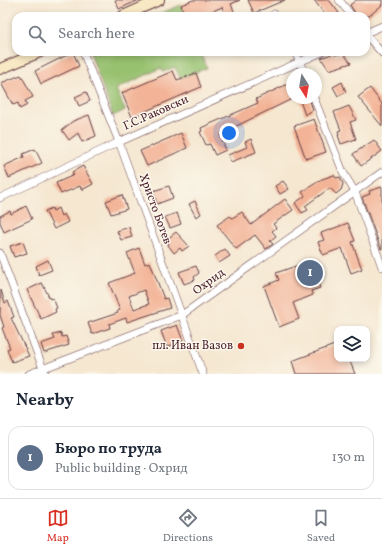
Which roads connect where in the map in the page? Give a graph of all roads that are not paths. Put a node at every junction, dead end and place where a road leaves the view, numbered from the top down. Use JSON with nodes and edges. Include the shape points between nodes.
{"nodes":[{"id":1,"x":159,"y":0,"type":"edge"},
{"id":2,"x":339,"y":0,"type":"edge"},
{"id":3,"x":132,"y":12,"type":"edge"},
{"id":4,"x":349,"y":12,"type":"edge"},
{"id":5,"x":382,"y":26,"type":"edge"},
{"id":6,"x":370,"y":32,"type":"edge"},
{"id":7,"x":370,"y":39,"type":"edge"},
{"id":8,"x":382,"y":54,"type":"edge"},
{"id":9,"x":31,"y":56,"type":"edge"},
{"id":10,"x":85,"y":56,"type":"edge"},
{"id":11,"x":297,"y":56,"type":"edge"},
{"id":12,"x":312,"y":56,"type":"edge"},
{"id":13,"x":300,"y":61,"type":"junction"},
{"id":14,"x":303,"y":68,"type":"edge"},
{"id":15,"x":0,"y":69,"type":"edge"},
{"id":16,"x":316,"y":104,"type":"edge"},
{"id":17,"x":119,"y":142,"type":"junction"},
{"id":18,"x":382,"y":172,"type":"edge"},
{"id":19,"x":355,"y":192,"type":"junction"},
{"id":20,"x":0,"y":198,"type":"edge"},
{"id":21,"x":0,"y":253,"type":"edge"},
{"id":22,"x":382,"y":267,"type":"edge"},
{"id":23,"x":182,"y":315,"type":"junction"},
{"id":24,"x":44,"y":371,"type":"edge"},
{"id":25,"x":29,"y":374,"type":"edge"},
{"id":26,"x":203,"y":374,"type":"edge"}],
"edges":[{"from":1,"to":3,"type":"street"},
{"from":2,"to":4,"type":"street"},
{"from":5,"to":6,"type":"street"},
{"from":7,"to":8,"type":"street"},
{"from":9,"to":15,"type":"street"},
{"from":10,"to":17,"type":"street","name":"Христо Ботев"},
{"from":11,"to":13,"type":"street"},
{"from":12,"to":13,"type":"street","name":"Г.С.Раковски"},
{"from":13,"to":14,"type":"street"},
{"from":13,"to":17,"type":"street","name":"Г.С.Раковски"},
{"from":16,"to":19,"type":"street","via":[[343,172]]},
{"from":17,"to":20,"type":"street","name":"Г.С.Раковски"},
{"from":17,"to":23,"type":"street","name":"Христо Ботев"},
{"from":18,"to":19,"type":"street","name":"Охрид"},
{"from":19,"to":22,"type":"street"},
{"from":19,"to":23,"type":"street","name":"Охрид"},
{"from":21,"to":24,"type":"street"},
{"from":23,"to":24,"type":"street","name":"Охрид"},
{"from":23,"to":26,"type":"street","name":"Христо Ботев"},
{"from":24,"to":25,"type":"street","name":"Охрид"}]}
